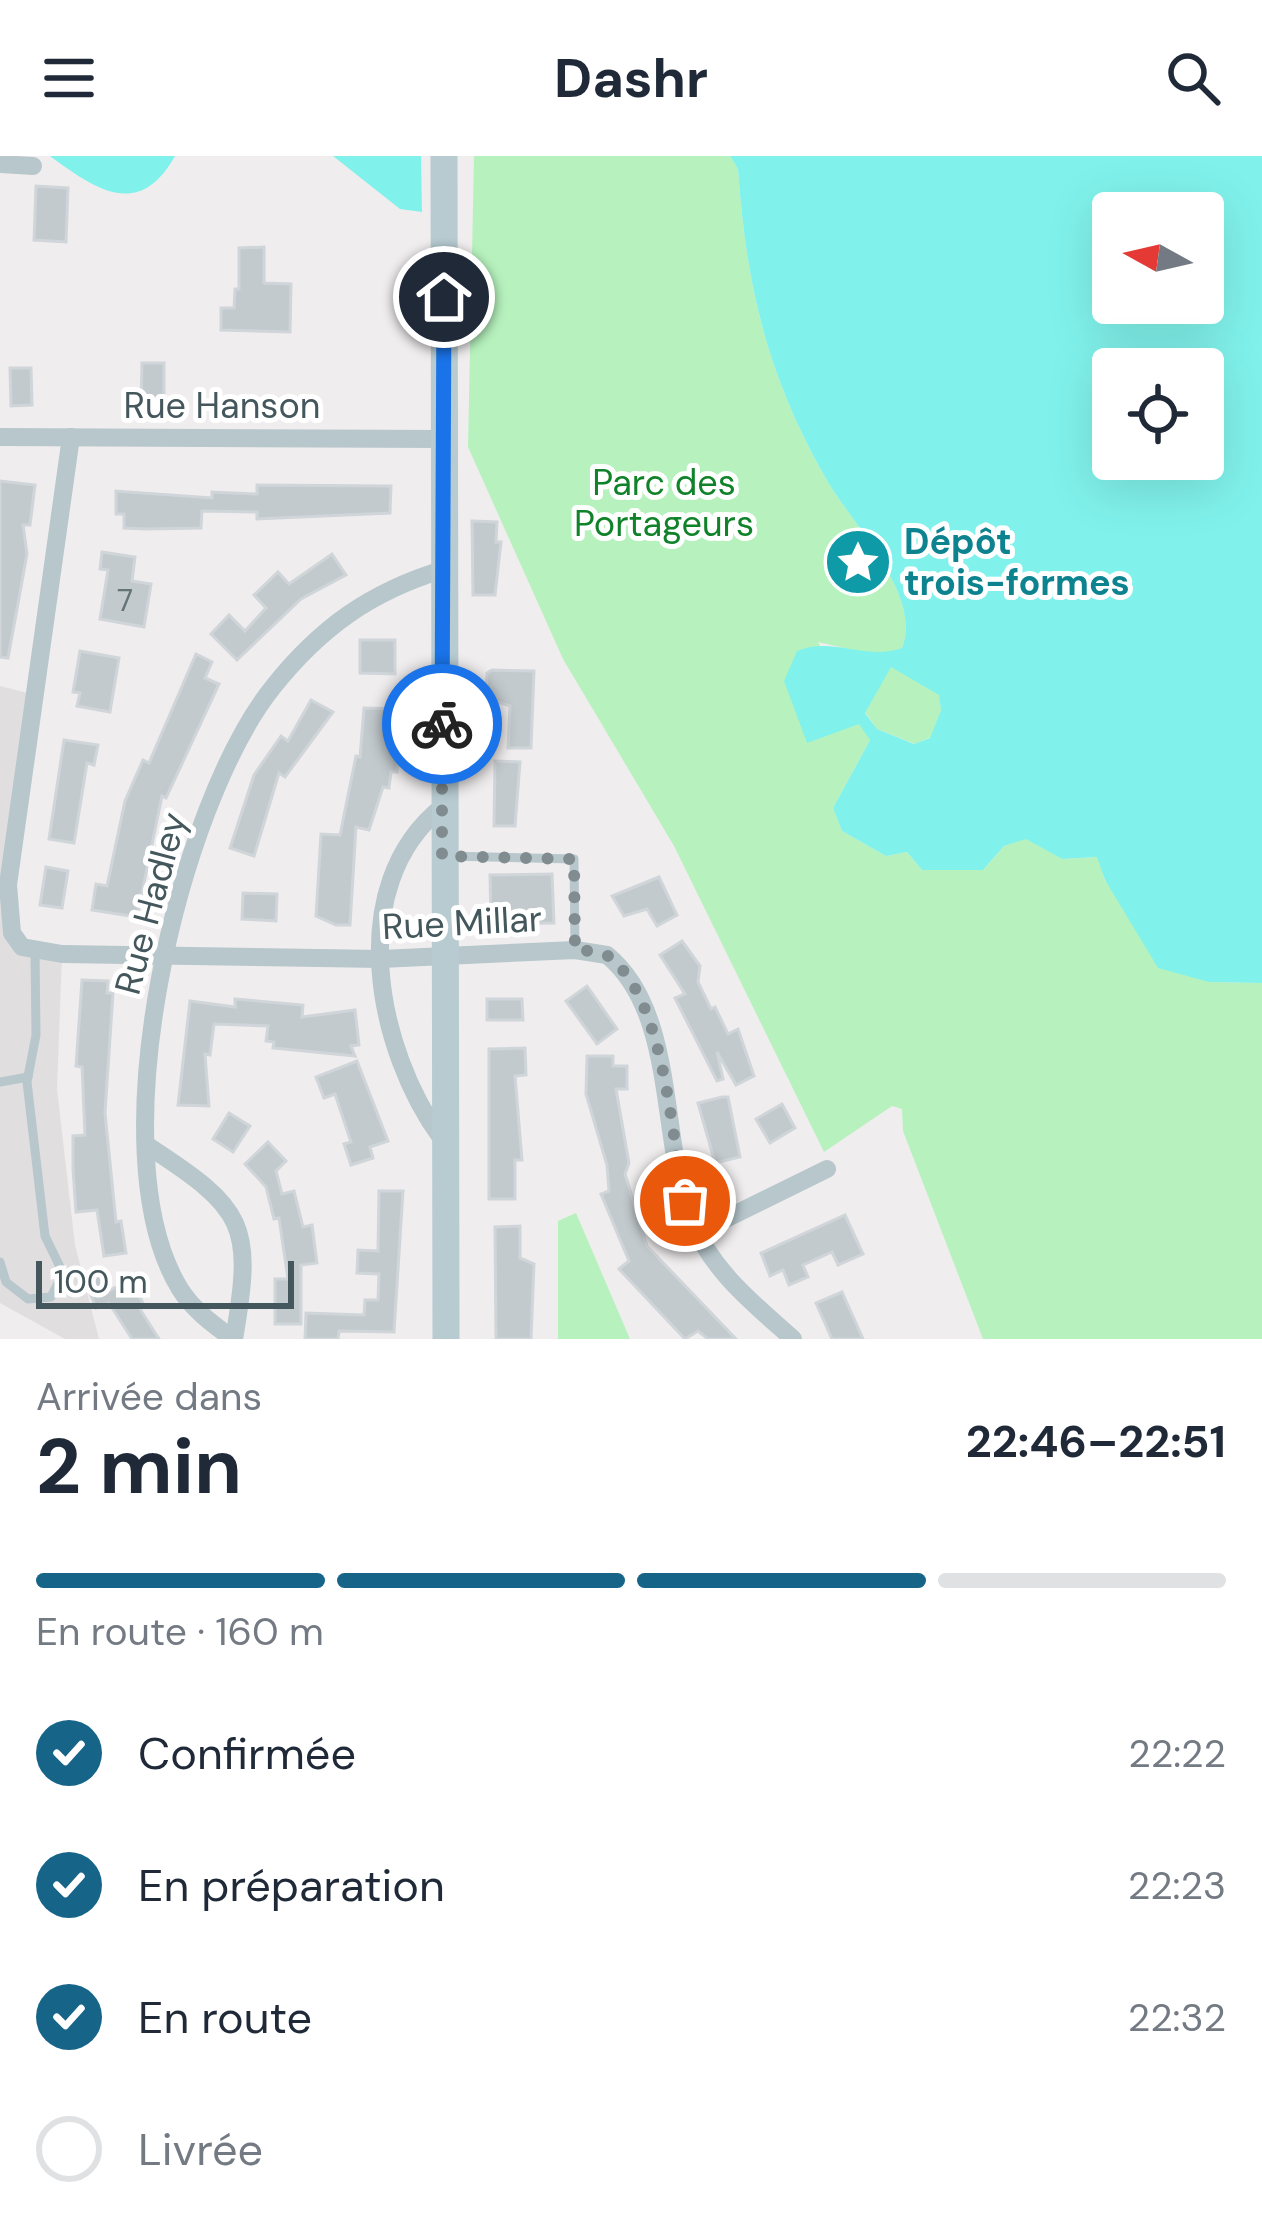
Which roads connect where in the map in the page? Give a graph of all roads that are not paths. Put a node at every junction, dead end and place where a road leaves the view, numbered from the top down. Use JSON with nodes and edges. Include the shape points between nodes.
{"nodes":[{"id":1,"x":444,"y":156,"type":"edge"},
{"id":2,"x":0,"y":164,"type":"edge"},
{"id":3,"x":33,"y":166,"type":"dead end"},
{"id":4,"x":0,"y":437,"type":"edge"},
{"id":5,"x":71,"y":437,"type":"junction"},
{"id":6,"x":443,"y":439,"type":"junction"},
{"id":7,"x":442,"y":570,"type":"junction"},
{"id":8,"x":442,"y":807,"type":"junction"},
{"id":9,"x":442,"y":856,"type":"junction"},
{"id":10,"x":28,"y":949,"type":"junction"},
{"id":11,"x":575,"y":950,"type":"junction"},
{"id":12,"x":164,"y":956,"type":"junction"},
{"id":13,"x":442,"y":956,"type":"junction"},
{"id":14,"x":381,"y":959,"type":"junction"},
{"id":15,"x":28,"y":1077,"type":"junction"},
{"id":16,"x":0,"y":1082,"type":"edge"},
{"id":17,"x":442,"y":1139,"type":"junction"},
{"id":18,"x":148,"y":1146,"type":"junction"},
{"id":19,"x":827,"y":1169,"type":"dead end"},
{"id":20,"x":697,"y":1233,"type":"junction"},
{"id":21,"x":0,"y":1262,"type":"edge"},
{"id":22,"x":234,"y":1339,"type":"edge"},
{"id":23,"x":446,"y":1339,"type":"edge"},
{"id":24,"x":793,"y":1339,"type":"edge"}],
"edges":[{"from":1,"to":6,"type":"main road"},
{"from":2,"to":3,"type":"street"},
{"from":4,"to":5,"type":"street","name":"Rue Hanson"},
{"from":5,"to":6,"type":"street","name":"Rue Hanson"},
{"from":5,"to":10,"type":"street","via":[[8,885],[12,933]]},
{"from":6,"to":7,"type":"main road"},
{"from":7,"to":8,"type":"main road"},
{"from":7,"to":12,"type":"street","name":"Rue Hadley","via":[[362,601],[270,690],[242,732],[191,850]]},
{"from":8,"to":9,"type":"main road"},
{"from":8,"to":14,"type":"street","via":[[393,875]]},
{"from":9,"to":11,"type":"lane","via":[[574,859]]},
{"from":9,"to":13,"type":"main road"},
{"from":10,"to":12,"type":"street","name":"Rue Millar"},
{"from":10,"to":15,"type":"lane","via":[[36,1034]]},
{"from":11,"to":13,"type":"street","name":"Rue Millar"},
{"from":11,"to":20,"type":"street","name":"Rue Millar","via":[[614,961],[645,1012]]},
{"from":12,"to":14,"type":"street","name":"Rue Millar"},
{"from":12,"to":18,"type":"street","name":"Rue Hadley","via":[[146,1059]]},
{"from":13,"to":14,"type":"street","name":"Rue Millar"},
{"from":13,"to":17,"type":"main road"},
{"from":14,"to":17,"type":"street","via":[[402,1074]]},
{"from":15,"to":16,"type":"lane"},
{"from":15,"to":21,"type":"lane","via":[[45,1236],[63,1268],[60,1287],[34,1300],[15,1292]]},
{"from":17,"to":23,"type":"main road"},
{"from":18,"to":22,"type":"street","name":"Rue Hadley","via":[[155,1209],[179,1288]]},
{"from":18,"to":22,"type":"street","name":"Rue Hadley","via":[[231,1210],[244,1262]]},
{"from":19,"to":20,"type":"street"},
{"from":20,"to":24,"type":"street","name":"Rue Millar","via":[[721,1274]]}]}
